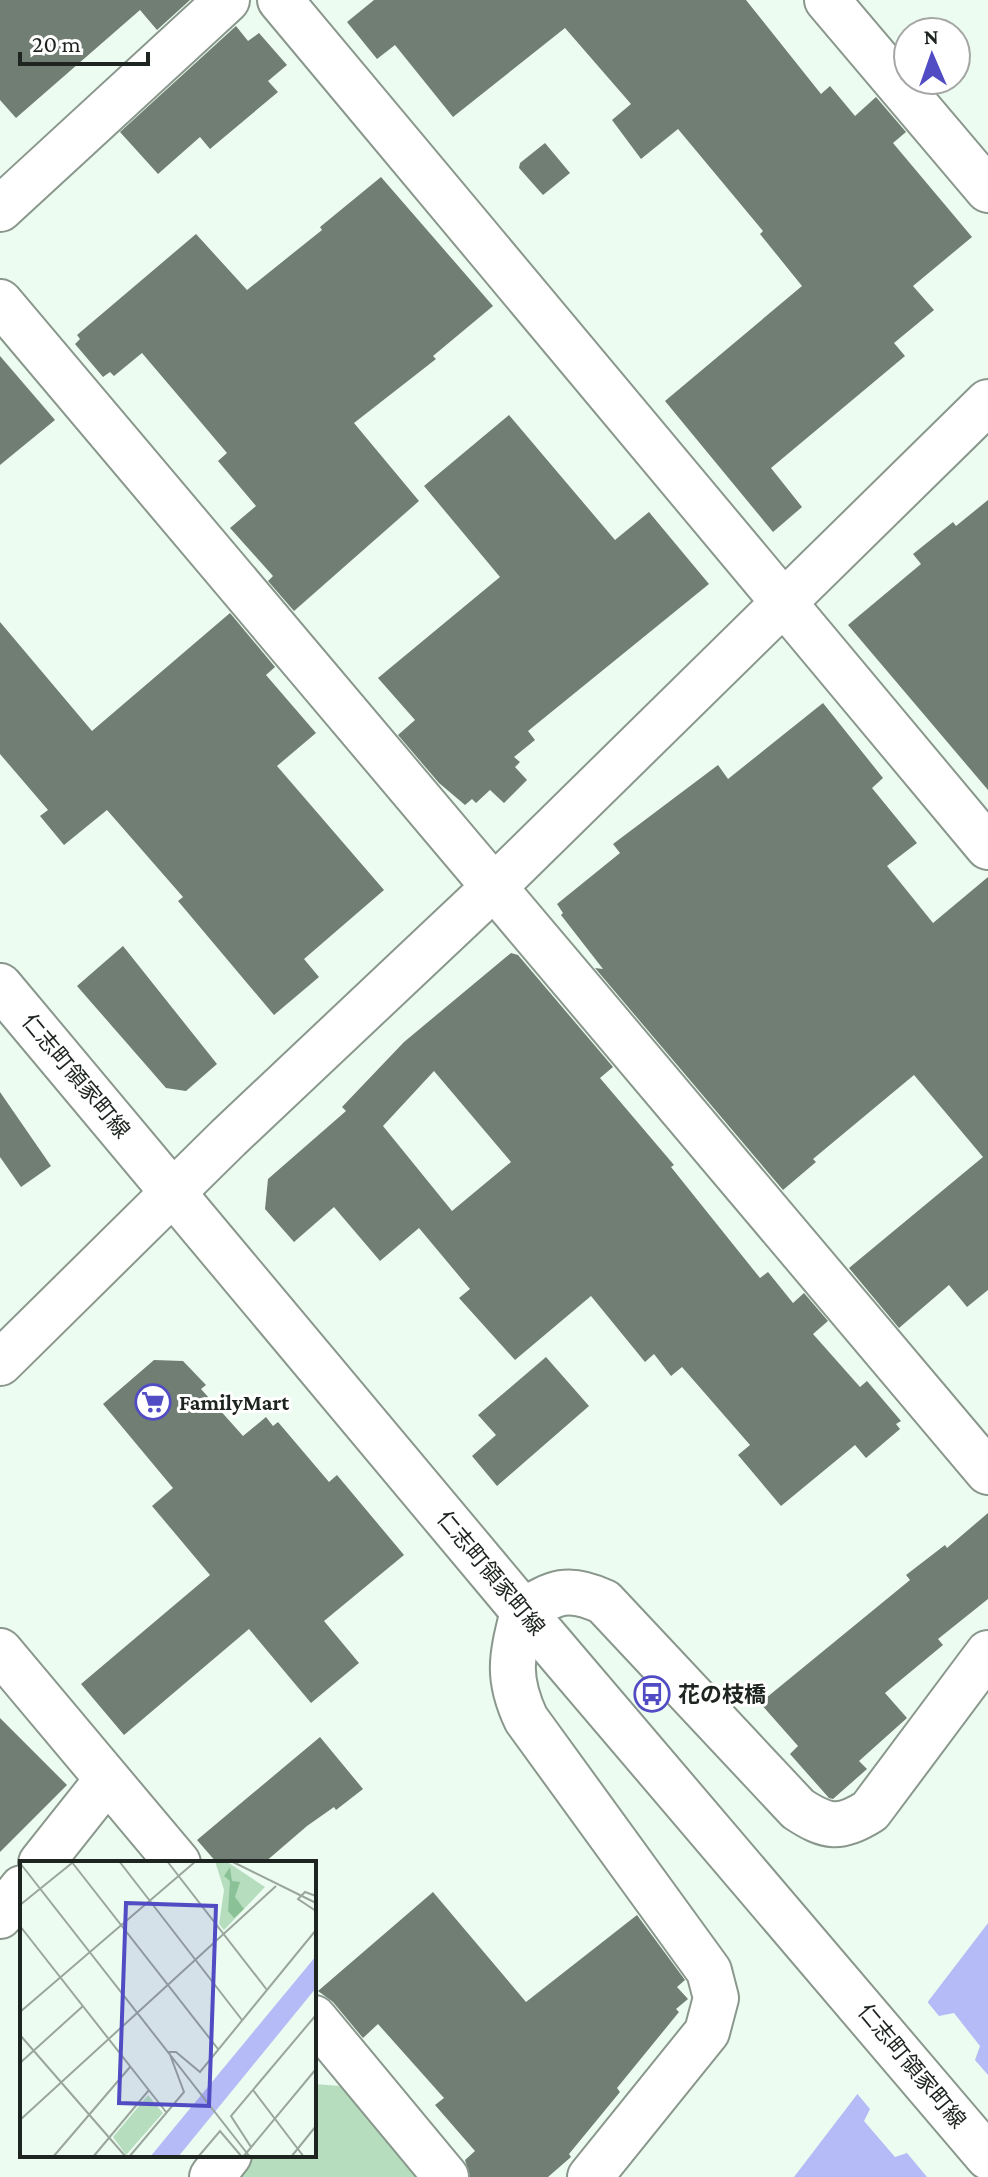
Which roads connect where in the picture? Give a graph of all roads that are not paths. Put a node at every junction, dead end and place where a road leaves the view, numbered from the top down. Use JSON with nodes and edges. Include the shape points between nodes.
{"nodes":[{"id":1,"x":227,"y":0,"type":"edge"},
{"id":2,"x":280,"y":0,"type":"edge"},
{"id":3,"x":827,"y":0,"type":"edge"},
{"id":4,"x":988,"y":190,"type":"edge"},
{"id":5,"x":0,"y":209,"type":"edge"},
{"id":6,"x":0,"y":302,"type":"edge"},
{"id":7,"x":988,"y":402,"type":"edge"},
{"id":8,"x":784,"y":603,"type":"junction"},
{"id":9,"x":988,"y":847,"type":"edge"},
{"id":10,"x":494,"y":887,"type":"junction"},
{"id":11,"x":0,"y":986,"type":"edge"},
{"id":12,"x":174,"y":1191,"type":"junction"},
{"id":13,"x":0,"y":1363,"type":"edge"},
{"id":14,"x":988,"y":1472,"type":"edge"},
{"id":15,"x":523,"y":1611,"type":"junction"},
{"id":16,"x":0,"y":1651,"type":"edge"},
{"id":17,"x":988,"y":1653,"type":"edge"},
{"id":18,"x":106,"y":1781,"type":"junction"},
{"id":19,"x":43,"y":1861,"type":"edge"},
{"id":20,"x":176,"y":1861,"type":"edge"},
{"id":21,"x":20,"y":1891,"type":"edge"},
{"id":22,"x":0,"y":1916,"type":"edge"},
{"id":23,"x":318,"y":2032,"type":"edge"},
{"id":24,"x":227,"y":2157,"type":"edge"},
{"id":25,"x":988,"y":2157,"type":"edge"},
{"id":26,"x":212,"y":2177,"type":"edge"},
{"id":27,"x":446,"y":2177,"type":"edge"},
{"id":28,"x":590,"y":2177,"type":"edge"}],
"edges":[{"from":1,"to":5,"type":"street"},
{"from":2,"to":8,"type":"street"},
{"from":3,"to":4,"type":"street"},
{"from":6,"to":10,"type":"street"},
{"from":7,"to":8,"type":"street"},
{"from":8,"to":9,"type":"street"},
{"from":8,"to":10,"type":"street"},
{"from":10,"to":12,"type":"street"},
{"from":10,"to":14,"type":"street"},
{"from":11,"to":12,"type":"street","name":"仁志町領家町線"},
{"from":12,"to":13,"type":"street"},
{"from":12,"to":15,"type":"street","name":"仁志町領家町線"},
{"from":15,"to":17,"type":"street","via":[[553,1593],[581,1591],[604,1602],[798,1809],[821,1824],[851,1823],[870,1811]]},
{"from":15,"to":25,"type":"street","name":"仁志町領家町線"},
{"from":15,"to":28,"type":"street","via":[[510,1661],[513,1692],[526,1719],[709,1971],[716,1998],[707,2032]]},
{"from":16,"to":18,"type":"street"},
{"from":18,"to":19,"type":"street"},
{"from":18,"to":20,"type":"street"},
{"from":21,"to":22,"type":"street"},
{"from":23,"to":27,"type":"street"},
{"from":24,"to":26,"type":"street"}]}
